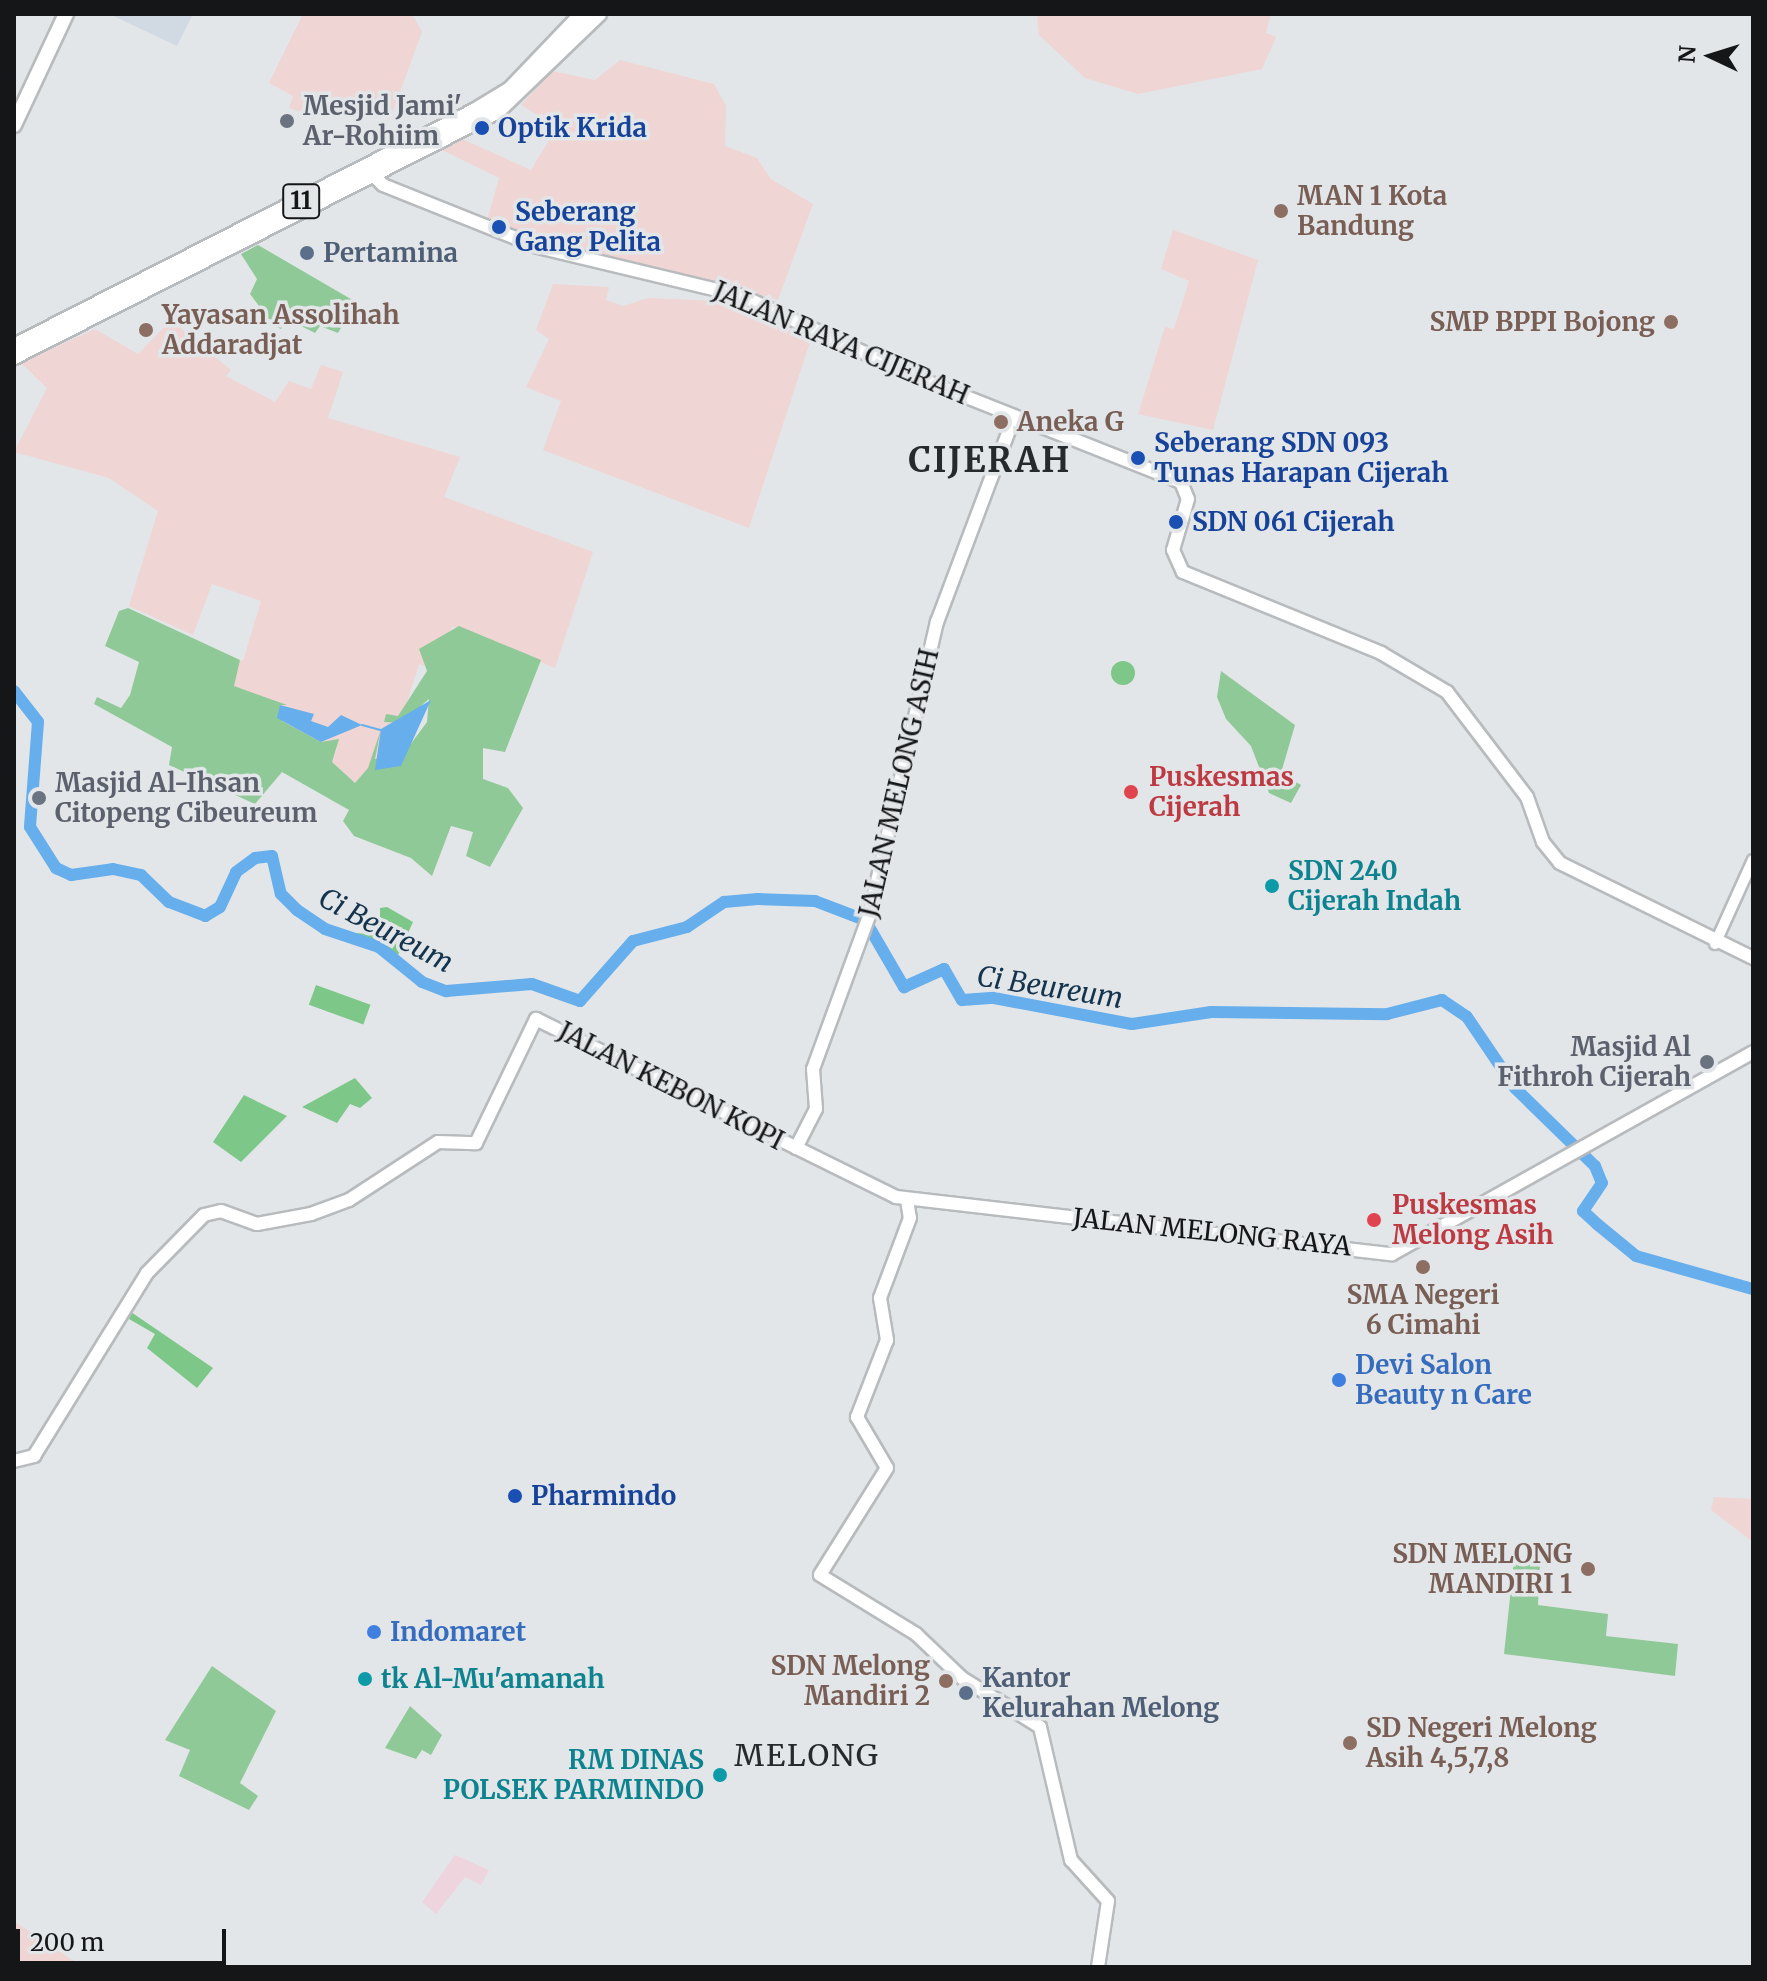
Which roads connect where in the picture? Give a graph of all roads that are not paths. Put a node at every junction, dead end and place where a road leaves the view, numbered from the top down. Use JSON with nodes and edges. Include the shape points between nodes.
{"nodes":[{"id":1,"x":66,"y":14,"type":"edge"},
{"id":2,"x":582,"y":14,"type":"edge"},
{"id":3,"x":599,"y":14,"type":"edge"},
{"id":4,"x":546,"y":61,"type":"junction"},
{"id":5,"x":14,"y":125,"type":"edge"},
{"id":6,"x":370,"y":172,"type":"junction"},
{"id":7,"x":40,"y":338,"type":"junction"},
{"id":8,"x":14,"y":346,"type":"edge"},
{"id":9,"x":14,"y":357,"type":"edge"},
{"id":10,"x":1014,"y":417,"type":"junction"},
{"id":11,"x":1753,"y":860,"type":"edge"},
{"id":12,"x":1715,"y":944,"type":"junction"},
{"id":13,"x":1753,"y":958,"type":"edge"},
{"id":14,"x":1753,"y":1052,"type":"edge"},
{"id":15,"x":796,"y":1148,"type":"junction"},
{"id":16,"x":907,"y":1200,"type":"junction"},
{"id":17,"x":14,"y":1461,"type":"edge"},
{"id":18,"x":1098,"y":1967,"type":"edge"}],
"edges":[{"from":1,"to":5,"type":"highway"},
{"from":2,"to":4,"type":"highway","number":"11"},
{"from":3,"to":4,"type":"highway","number":"11"},
{"from":4,"to":6,"type":"highway","number":"11","via":[[498,111]]},
{"from":6,"to":7,"type":"highway","number":"11"},
{"from":6,"to":10,"type":"main road","name":"JALAN RAYA CIJERAH","via":[[538,247],[742,296]]},
{"from":7,"to":8,"type":"highway","number":"11"},
{"from":7,"to":9,"type":"highway","number":"11"},
{"from":10,"to":12,"type":"main road","name":"JALAN RAYA CIJERAH","via":[[1181,482],[1188,499],[1173,550],[1183,572],[1381,653],[1447,692],[1527,797],[1543,842],[1560,863]]},
{"from":10,"to":15,"type":"main road","name":"JALAN MELONG ASIH","via":[[937,622],[869,916],[813,1069],[816,1109]]},
{"from":11,"to":12,"type":"street"},
{"from":12,"to":13,"type":"main road","name":"JALAN RAYA CIJERAH"},
{"from":14,"to":16,"type":"main road","name":"JALAN MELONG RAYA","via":[[1392,1254]]},
{"from":15,"to":16,"type":"main road","name":"JALAN MELONG RAYA"},
{"from":15,"to":17,"type":"main road","name":"JALAN KEBON KOPI","via":[[536,1019],[476,1143],[438,1142],[349,1200],[311,1214],[257,1224],[221,1211],[204,1215],[147,1273],[34,1456]]},
{"from":16,"to":18,"type":"main road","via":[[910,1218],[880,1298],[887,1340],[857,1417],[887,1468],[820,1575],[916,1634],[962,1678],[1040,1727],[1071,1860],[1108,1901]]}]}
